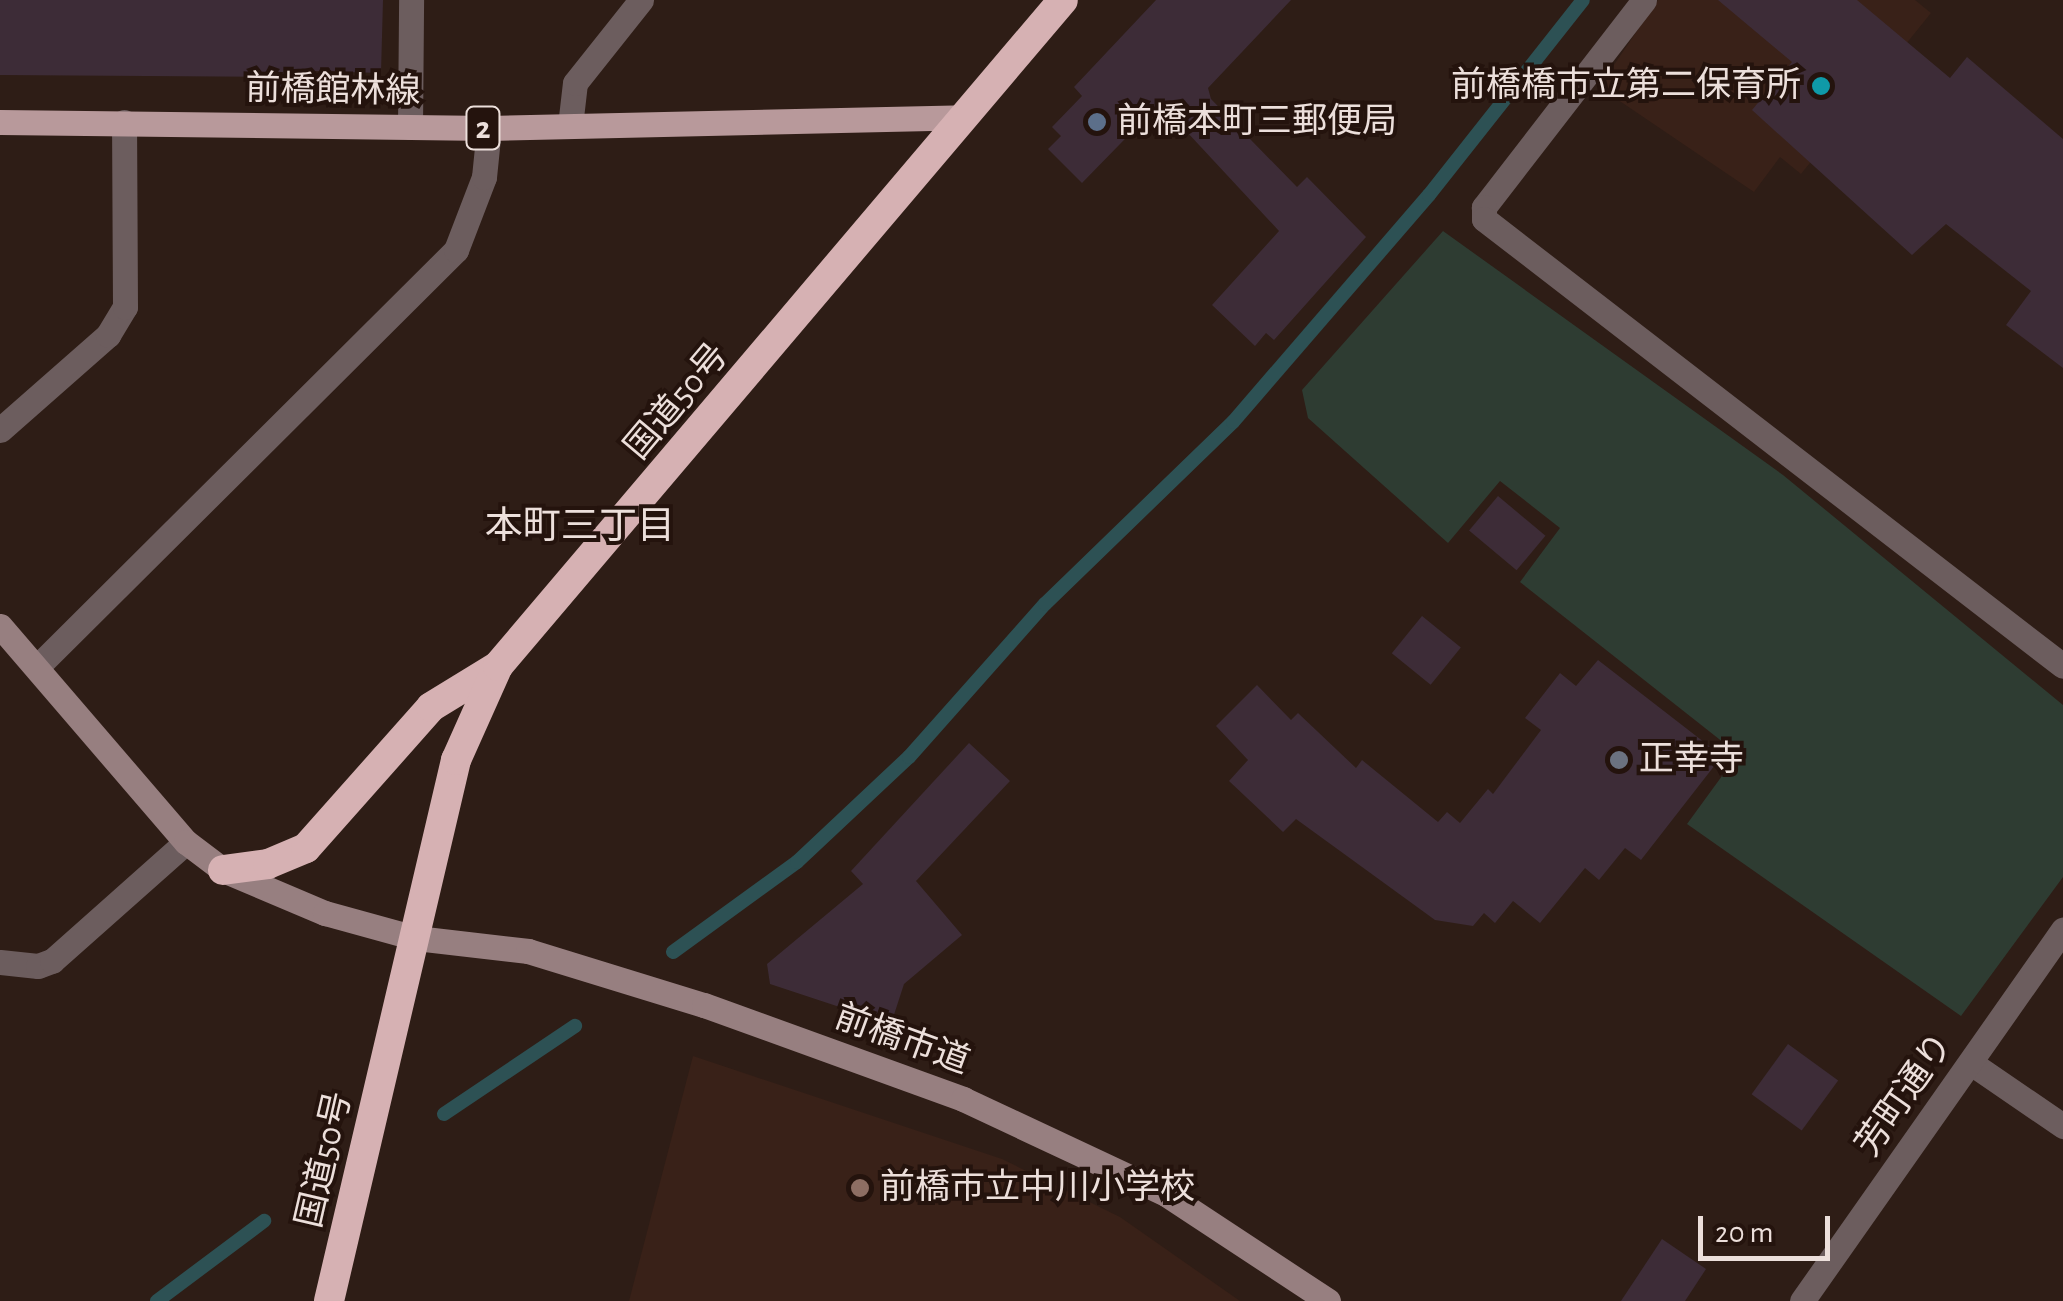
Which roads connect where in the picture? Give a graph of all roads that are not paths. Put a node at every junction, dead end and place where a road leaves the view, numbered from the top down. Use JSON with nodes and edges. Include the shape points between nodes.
{"nodes":[{"id":1,"x":411,"y":0,"type":"edge"},
{"id":2,"x":641,"y":0,"type":"edge"},
{"id":3,"x":1063,"y":0,"type":"edge"},
{"id":4,"x":1644,"y":0,"type":"edge"},
{"id":5,"x":965,"y":117,"type":"junction"},
{"id":6,"x":0,"y":122,"type":"edge"},
{"id":7,"x":124,"y":122,"type":"junction"},
{"id":8,"x":570,"y":126,"type":"junction"},
{"id":9,"x":410,"y":128,"type":"junction"},
{"id":10,"x":488,"y":128,"type":"junction"},
{"id":11,"x":0,"y":430,"type":"edge"},
{"id":12,"x":0,"y":626,"type":"edge"},
{"id":13,"x":498,"y":666,"type":"junction"},
{"id":14,"x":2063,"y":666,"type":"edge"},
{"id":15,"x":37,"y":667,"type":"junction"},
{"id":16,"x":186,"y":842,"type":"junction"},
{"id":17,"x":222,"y":870,"type":"junction"},
{"id":18,"x":2063,"y":929,"type":"edge"},
{"id":19,"x":416,"y":938,"type":"junction"},
{"id":20,"x":0,"y":962,"type":"edge"},
{"id":21,"x":1971,"y":1063,"type":"junction"},
{"id":22,"x":2063,"y":1126,"type":"edge"},
{"id":23,"x":329,"y":1301,"type":"edge"},
{"id":24,"x":1328,"y":1301,"type":"edge"},
{"id":25,"x":1802,"y":1301,"type":"edge"}],
"edges":[{"from":1,"to":9,"type":"street"},
{"from":2,"to":8,"type":"street","via":[[575,83]]},
{"from":3,"to":5,"type":"highway","name":"国道50号"},
{"from":4,"to":14,"type":"street","via":[[1484,207],[1484,219]]},
{"from":5,"to":8,"type":"main road","name":"前橋館林線","number":"2"},
{"from":5,"to":13,"type":"highway","name":"国道50号"},
{"from":6,"to":7,"type":"main road","name":"前橋館林線","number":"2"},
{"from":7,"to":9,"type":"main road","name":"前橋館林線","number":"2"},
{"from":7,"to":11,"type":"street","via":[[125,307],[108,335]]},
{"from":8,"to":10,"type":"main road","name":"前橋館林線","number":"2"},
{"from":9,"to":10,"type":"main road","name":"前橋館林線","number":"2"},
{"from":10,"to":15,"type":"street","via":[[484,177],[456,250]]},
{"from":12,"to":15,"type":"street","name":"前橋市道"},
{"from":13,"to":17,"type":"highway","via":[[431,707],[306,848],[268,864]]},
{"from":13,"to":19,"type":"highway","name":"国道50号","via":[[456,760]]},
{"from":15,"to":16,"type":"street","name":"前橋市道"},
{"from":16,"to":17,"type":"street","name":"前橋市道"},
{"from":16,"to":20,"type":"street","via":[[52,960],[38,966]]},
{"from":17,"to":19,"type":"street","name":"前橋市道","via":[[325,914]]},
{"from":18,"to":21,"type":"street","name":"芳町通り"},
{"from":19,"to":23,"type":"highway","name":"国道50号"},
{"from":19,"to":24,"type":"street","name":"前橋市道","via":[[528,951],[964,1099],[1166,1194]]},
{"from":21,"to":22,"type":"street"},
{"from":21,"to":25,"type":"street","name":"芳町通り"}]}
